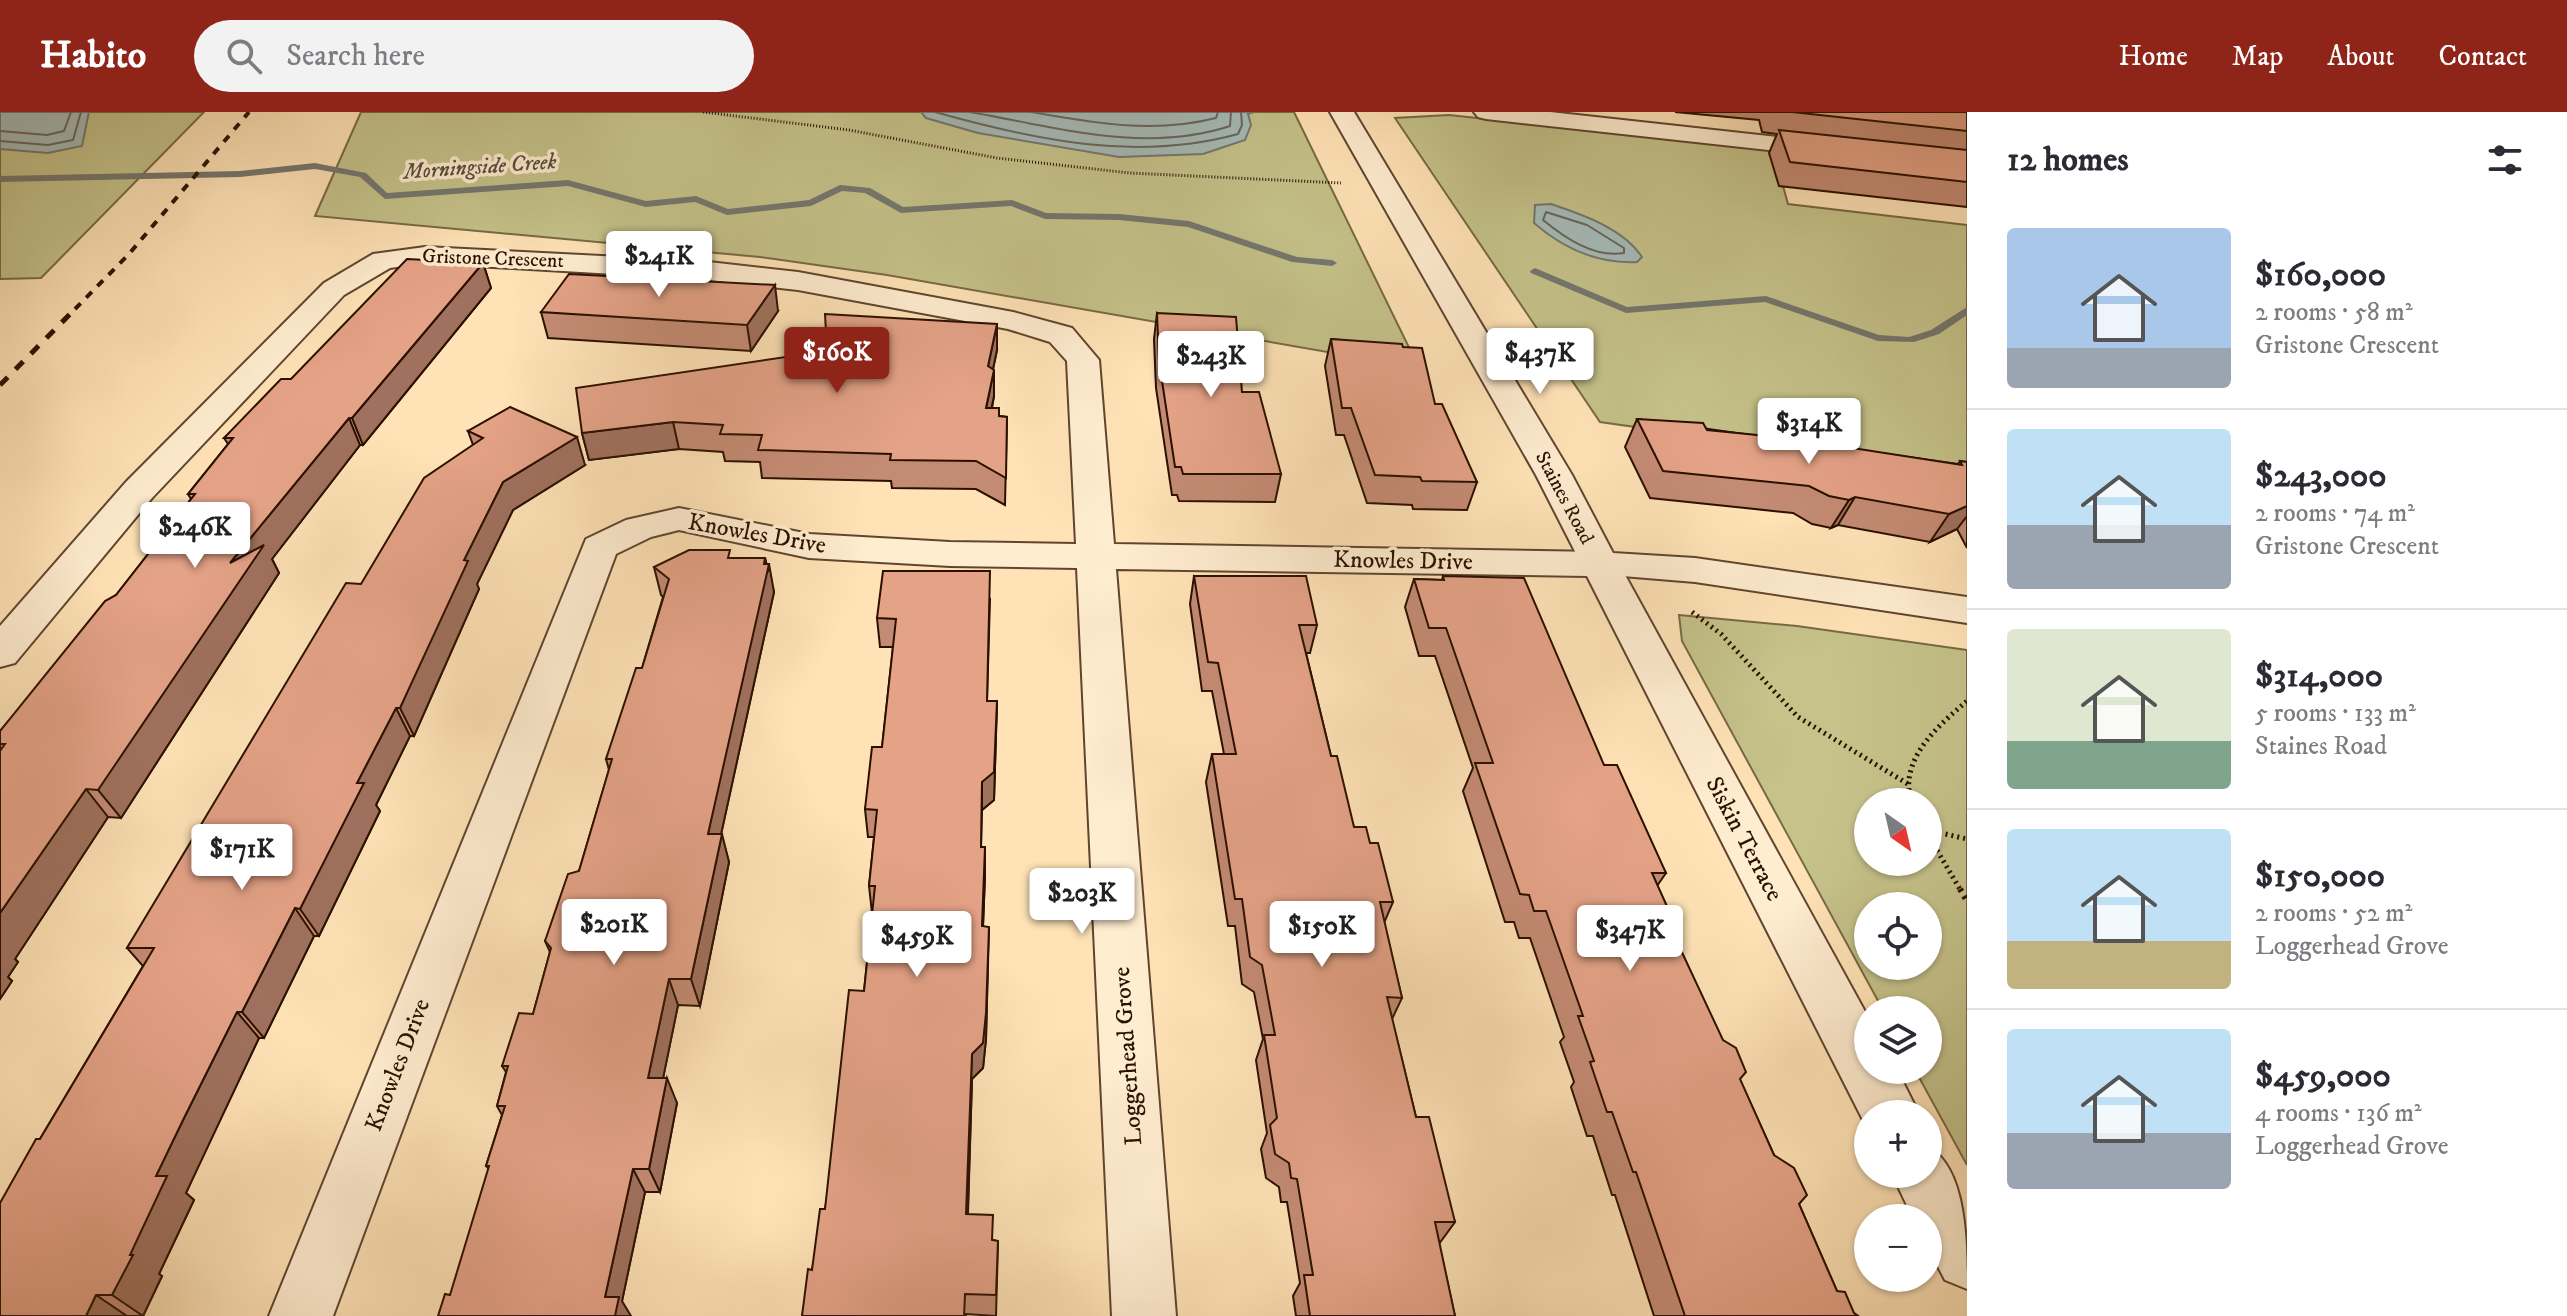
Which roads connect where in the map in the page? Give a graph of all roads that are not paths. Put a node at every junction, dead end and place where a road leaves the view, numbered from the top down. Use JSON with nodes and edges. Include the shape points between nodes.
{"nodes":[{"id":1,"x":1342,"y":112,"type":"edge"},
{"id":2,"x":1486,"y":112,"type":"edge"},
{"id":3,"x":1858,"y":153,"type":"edge"},
{"id":4,"x":1097,"y":557,"type":"junction"},
{"id":5,"x":1600,"y":564,"type":"junction"},
{"id":6,"x":1967,"y":610,"type":"edge"},
{"id":7,"x":0,"y":653,"type":"edge"},
{"id":8,"x":1883,"y":1100,"type":"edge"},
{"id":9,"x":1930,"y":1188,"type":"edge"},
{"id":10,"x":1967,"y":1258,"type":"edge"},
{"id":11,"x":301,"y":1316,"type":"edge"},
{"id":12,"x":1144,"y":1316,"type":"edge"}],
"edges":[{"from":1,"to":5,"type":"street","name":"Staines Road","via":[[1554,475]]},
{"from":2,"to":3,"type":"street"},
{"from":4,"to":5,"type":"street","name":"Knowles Drive"},
{"from":4,"to":7,"type":"street","name":"Gristone Crescent","via":[[1083,360],[1061,335],[1013,321],[784,279],[425,255],[383,260],[334,289],[139,490]]},
{"from":4,"to":11,"type":"street","name":"Knowles Drive","via":[[809,546],[679,519],[639,528],[599,547]]},
{"from":4,"to":12,"type":"street","name":"Loggerhead Grove"},
{"from":5,"to":6,"type":"street","name":"Staines Road","via":[[1695,570]]},
{"from":5,"to":8,"type":"street","name":"Siskin Terrace"},
{"from":9,"to":10,"type":"street"}]}
